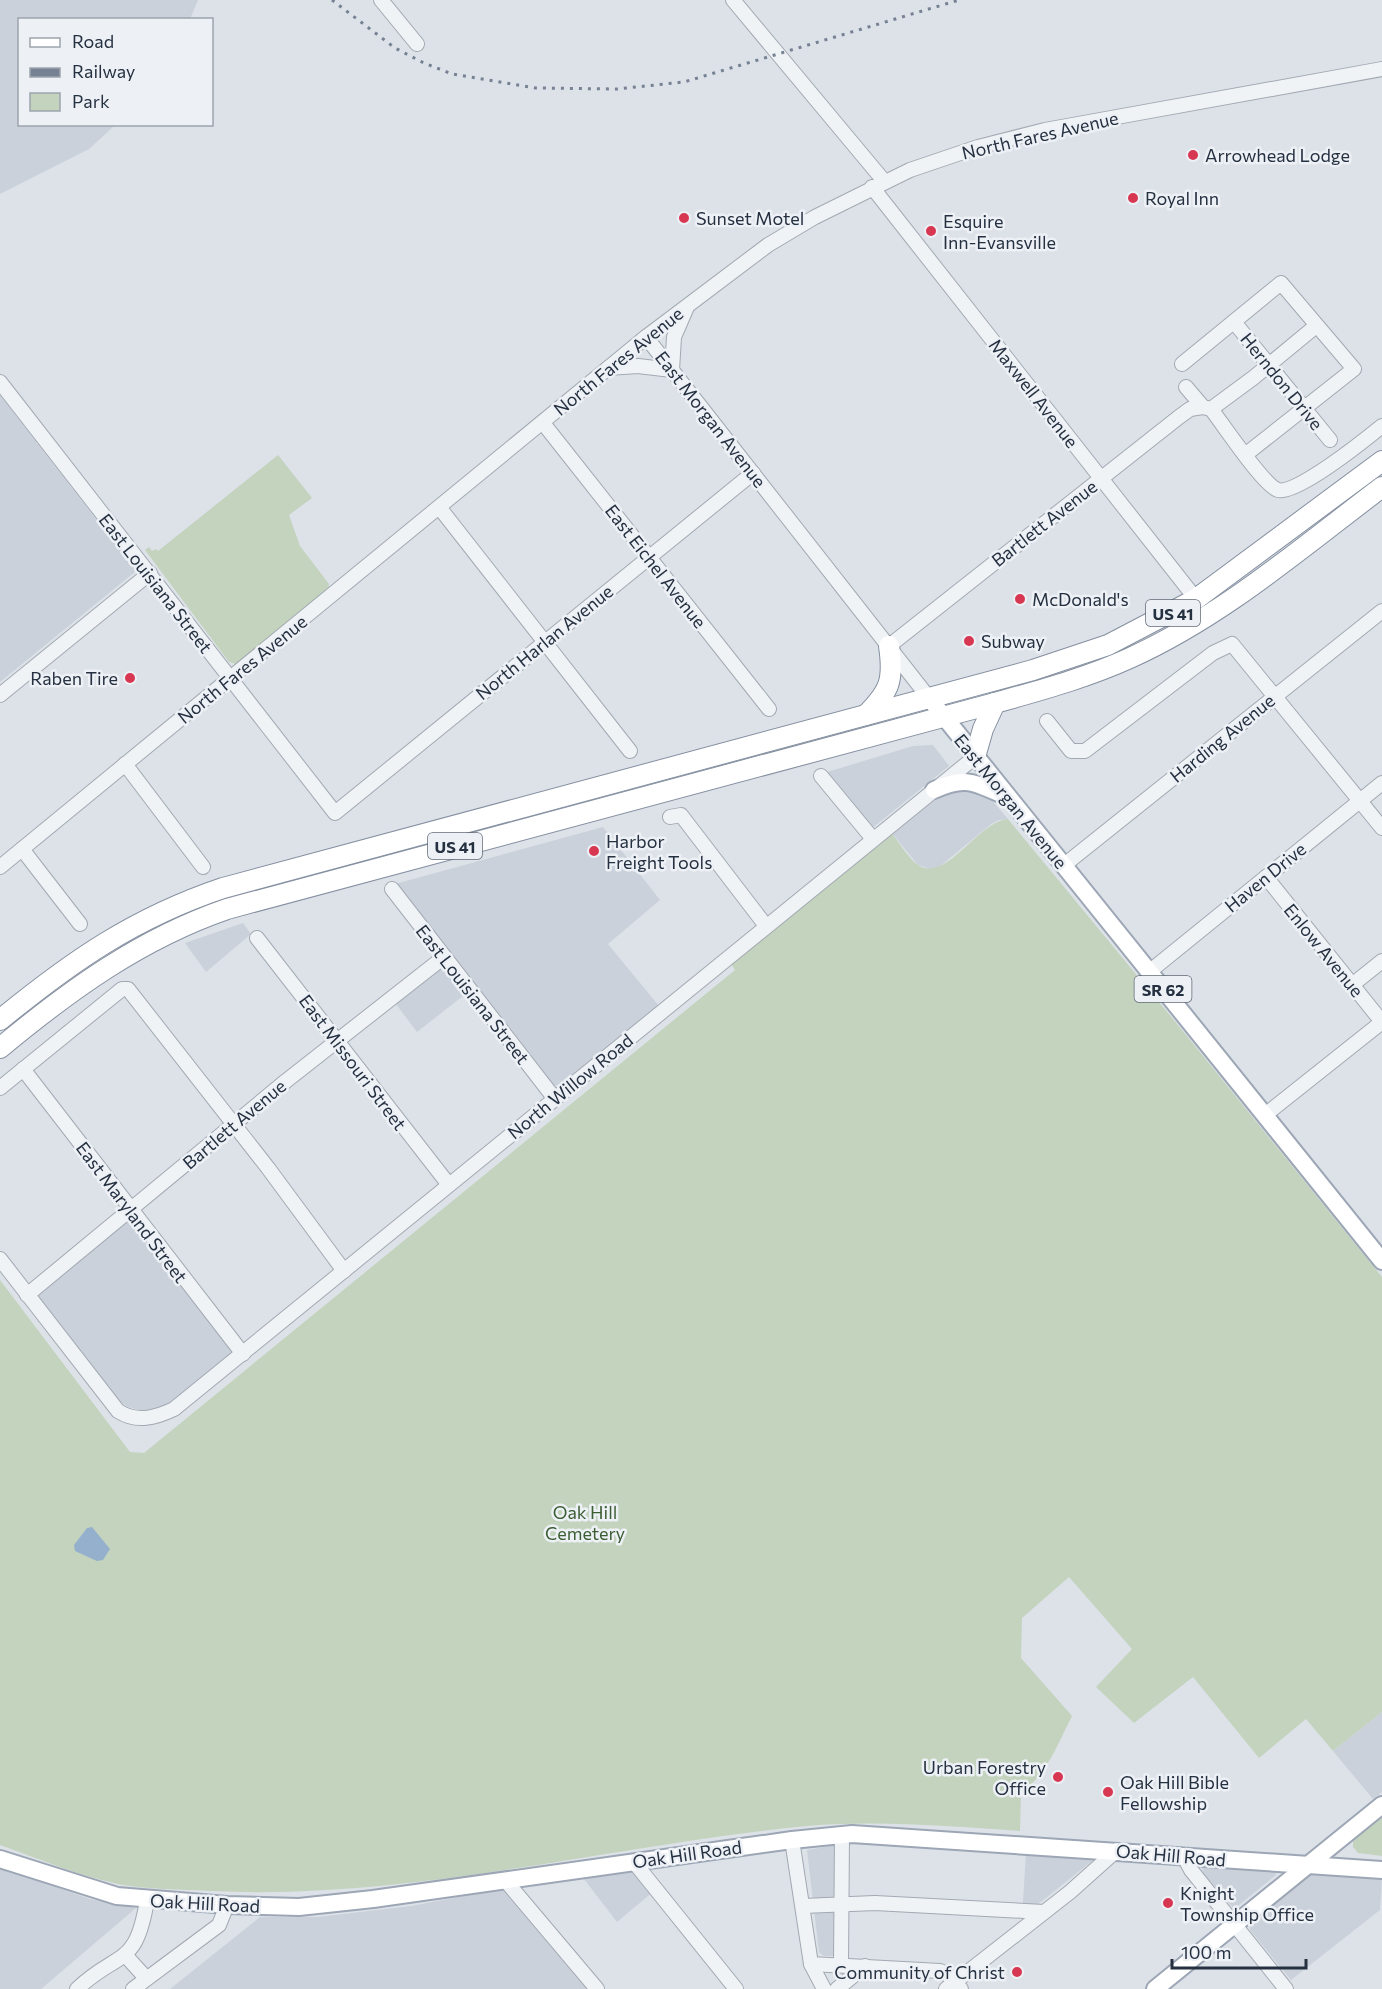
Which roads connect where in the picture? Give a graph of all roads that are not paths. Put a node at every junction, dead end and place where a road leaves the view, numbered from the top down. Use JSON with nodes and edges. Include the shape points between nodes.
{"nodes":[{"id":1,"x":381,"y":0,"type":"edge"},
{"id":2,"x":733,"y":0,"type":"edge"},
{"id":3,"x":417,"y":44,"type":"dead end"},
{"id":4,"x":1382,"y":69,"type":"edge"},
{"id":5,"x":878,"y":184,"type":"junction"},
{"id":6,"x":689,"y":303,"type":"junction"},
{"id":7,"x":1234,"y":322,"type":"junction"},
{"id":8,"x":1316,"y":326,"type":"junction"},
{"id":9,"x":646,"y":337,"type":"junction"},
{"id":10,"x":1182,"y":364,"type":"dead end"},
{"id":11,"x":1268,"y":365,"type":"junction"},
{"id":12,"x":608,"y":368,"type":"junction"},
{"id":13,"x":672,"y":370,"type":"junction"},
{"id":14,"x":0,"y":382,"type":"edge"},
{"id":15,"x":1186,"y":387,"type":"dead end"},
{"id":16,"x":1207,"y":408,"type":"junction"},
{"id":17,"x":1305,"y":410,"type":"junction"},
{"id":18,"x":543,"y":423,"type":"junction"},
{"id":19,"x":1382,"y":426,"type":"edge"},
{"id":20,"x":1330,"y":440,"type":"dead end"},
{"id":21,"x":1245,"y":454,"type":"junction"},
{"id":22,"x":1382,"y":461,"type":"edge"},
{"id":23,"x":753,"y":473,"type":"junction"},
{"id":24,"x":1101,"y":478,"type":"junction"},
{"id":25,"x":1382,"y":487,"type":"edge"},
{"id":26,"x":439,"y":507,"type":"junction"},
{"id":27,"x":648,"y":556,"type":"junction"},
{"id":28,"x":150,"y":573,"type":"junction"},
{"id":29,"x":1197,"y":599,"type":"junction"},
{"id":30,"x":1382,"y":611,"type":"edge"},
{"id":31,"x":544,"y":642,"type":"junction"},
{"id":32,"x":889,"y":646,"type":"junction"},
{"id":33,"x":230,"y":679,"type":"junction"},
{"id":34,"x":0,"y":694,"type":"edge"},
{"id":35,"x":1274,"y":697,"type":"junction"},
{"id":36,"x":929,"y":698,"type":"junction"},
{"id":37,"x":995,"y":703,"type":"junction"},
{"id":38,"x":769,"y":709,"type":"dead end"},
{"id":39,"x":866,"y":715,"type":"junction"},
{"id":40,"x":944,"y":716,"type":"junction"},
{"id":41,"x":1047,"y":721,"type":"dead end"},
{"id":42,"x":630,"y":751,"type":"dead end"},
{"id":43,"x":975,"y":757,"type":"junction"},
{"id":44,"x":125,"y":764,"type":"junction"},
{"id":45,"x":821,"y":776,"type":"dead end"},
{"id":46,"x":1382,"y":783,"type":"edge"},
{"id":47,"x":934,"y":790,"type":"junction"},
{"id":48,"x":1007,"y":796,"type":"junction"},
{"id":49,"x":1360,"y":801,"type":"junction"},
{"id":50,"x":335,"y":813,"type":"joint"},
{"id":51,"x":675,"y":816,"type":"dead end"},
{"id":52,"x":1382,"y":828,"type":"edge"},
{"id":53,"x":873,"y":839,"type":"junction"},
{"id":54,"x":22,"y":849,"type":"junction"},
{"id":55,"x":1064,"y":866,"type":"junction"},
{"id":56,"x":0,"y":867,"type":"edge"},
{"id":57,"x":203,"y":867,"type":"dead end"},
{"id":58,"x":1266,"y":877,"type":"junction"},
{"id":59,"x":392,"y":889,"type":"dead end"},
{"id":60,"x":80,"y":924,"type":"dead end"},
{"id":61,"x":766,"y":926,"type":"junction"},
{"id":62,"x":257,"y":938,"type":"dead end"},
{"id":63,"x":444,"y":957,"type":"junction"},
{"id":64,"x":1382,"y":961,"type":"edge"},
{"id":65,"x":1149,"y":972,"type":"junction"},
{"id":66,"x":1352,"y":985,"type":"junction"},
{"id":67,"x":0,"y":1020,"type":"edge"},
{"id":68,"x":1382,"y":1022,"type":"edge"},
{"id":69,"x":338,"y":1040,"type":"junction"},
{"id":70,"x":0,"y":1048,"type":"edge"},
{"id":71,"x":23,"y":1069,"type":"junction"},
{"id":72,"x":0,"y":1088,"type":"edge"},
{"id":73,"x":555,"y":1099,"type":"junction"},
{"id":74,"x":1265,"y":1115,"type":"junction"},
{"id":75,"x":233,"y":1124,"type":"junction"},
{"id":76,"x":449,"y":1185,"type":"junction"},
{"id":77,"x":129,"y":1210,"type":"junction"},
{"id":78,"x":0,"y":1259,"type":"edge"},
{"id":79,"x":1382,"y":1261,"type":"edge"},
{"id":80,"x":344,"y":1271,"type":"junction"},
{"id":81,"x":27,"y":1295,"type":"junction"},
{"id":82,"x":243,"y":1354,"type":"junction"},
{"id":83,"x":1382,"y":1805,"type":"edge"},
{"id":84,"x":842,"y":1835,"type":"junction"},
{"id":85,"x":792,"y":1840,"type":"junction"},
{"id":86,"x":1117,"y":1850,"type":"junction"},
{"id":87,"x":1183,"y":1855,"type":"junction"},
{"id":88,"x":0,"y":1859,"type":"edge"},
{"id":89,"x":634,"y":1862,"type":"junction"},
{"id":90,"x":1309,"y":1864,"type":"junction"},
{"id":91,"x":1382,"y":1870,"type":"edge"},
{"id":92,"x":505,"y":1880,"type":"junction"},
{"id":93,"x":147,"y":1900,"type":"junction"},
{"id":94,"x":842,"y":1902,"type":"junction"},
{"id":95,"x":227,"y":1905,"type":"junction"},
{"id":96,"x":803,"y":1906,"type":"junction"},
{"id":97,"x":1044,"y":1912,"type":"junction"},
{"id":98,"x":1235,"y":1926,"type":"junction"},
{"id":99,"x":126,"y":1956,"type":"junction"},
{"id":100,"x":812,"y":1964,"type":"junction"},
{"id":101,"x":841,"y":1964,"type":"junction"},
{"id":102,"x":865,"y":1966,"type":"junction"},
{"id":103,"x":146,"y":1978,"type":"junction"},
{"id":104,"x":954,"y":1987,"type":"edge"},
{"id":105,"x":76,"y":1989,"type":"edge"},
{"id":106,"x":133,"y":1989,"type":"edge"},
{"id":107,"x":597,"y":1989,"type":"edge"},
{"id":108,"x":736,"y":1989,"type":"edge"},
{"id":109,"x":824,"y":1989,"type":"edge"},
{"id":110,"x":837,"y":1989,"type":"edge"},
{"id":111,"x":1155,"y":1989,"type":"edge"},
{"id":112,"x":1286,"y":1989,"type":"edge"}],
"edges":[{"from":1,"to":3,"type":"street"},
{"from":2,"to":5,"type":"street","name":"Maxwell Avenue"},
{"from":4,"to":5,"type":"street","name":"North Fares Avenue","via":[[1045,130],[978,147]]},
{"from":5,"to":6,"type":"street","name":"North Fares Avenue","via":[[768,245]]},
{"from":5,"to":24,"type":"street","name":"Maxwell Avenue"},
{"from":6,"to":9,"type":"street","name":"North Fares Avenue"},
{"from":6,"to":13,"type":"street","via":[[674,337]]},
{"from":7,"to":8,"type":"street","via":[[1282,284]]},
{"from":7,"to":10,"type":"street"},
{"from":7,"to":11,"type":"street","name":"Herndon Drive"},
{"from":8,"to":11,"type":"street","name":"Bartlett Avenue"},
{"from":8,"to":17,"type":"street","via":[[1354,369]]},
{"from":9,"to":12,"type":"street","name":"North Fares Avenue"},
{"from":9,"to":13,"type":"street","name":"East Morgan Avenue"},
{"from":11,"to":16,"type":"street","name":"Bartlett Avenue"},
{"from":11,"to":17,"type":"street","name":"Herndon Drive"},
{"from":12,"to":13,"type":"street"},
{"from":12,"to":18,"type":"street","name":"North Fares Avenue"},
{"from":13,"to":23,"type":"street","name":"East Morgan Avenue"},
{"from":14,"to":28,"type":"street","name":"East Louisiana Street"},
{"from":15,"to":16,"type":"street"},
{"from":16,"to":21,"type":"street"},
{"from":16,"to":24,"type":"street","name":"Bartlett Avenue","via":[[1190,409]]},
{"from":17,"to":20,"type":"street","name":"Herndon Drive"},
{"from":17,"to":21,"type":"street"},
{"from":18,"to":26,"type":"street","name":"North Fares Avenue"},
{"from":18,"to":27,"type":"street","name":"East Eichel Avenue"},
{"from":19,"to":21,"type":"street","via":[[1297,486],[1280,490],[1272,487]]},
{"from":22,"to":29,"type":"highway","number":"US 41"},
{"from":23,"to":27,"type":"street","name":"North Harlan Avenue"},
{"from":23,"to":32,"type":"street","name":"East Morgan Avenue"},
{"from":24,"to":29,"type":"street","name":"Maxwell Avenue"},
{"from":24,"to":32,"type":"street","name":"Bartlett Avenue"},
{"from":25,"to":37,"type":"highway","number":"US 41","via":[[1238,596],[1180,632],[1103,669]]},
{"from":26,"to":31,"type":"street"},
{"from":26,"to":33,"type":"street","name":"North Fares Avenue"},
{"from":27,"to":31,"type":"street","name":"North Harlan Avenue"},
{"from":27,"to":38,"type":"street","name":"East Eichel Avenue"},
{"from":28,"to":33,"type":"street","name":"East Louisiana Street"},
{"from":28,"to":34,"type":"street"},
{"from":29,"to":36,"type":"highway","number":"US 41","via":[[1086,654]]},
{"from":30,"to":35,"type":"street","name":"Harding Avenue"},
{"from":31,"to":42,"type":"street"},
{"from":31,"to":50,"type":"street","name":"North Harlan Avenue"},
{"from":32,"to":36,"type":"street","name":"East Morgan Avenue"},
{"from":32,"to":39,"type":"highway","via":[[889,688]]},
{"from":33,"to":44,"type":"street","name":"North Fares Avenue"},
{"from":33,"to":50,"type":"street","name":"East Louisiana Street"},
{"from":35,"to":41,"type":"street","via":[[1232,644],[1213,653],[1085,751],[1071,751]]},
{"from":35,"to":49,"type":"street"},
{"from":35,"to":55,"type":"street","name":"Harding Avenue"},
{"from":36,"to":39,"type":"highway","number":"US 41"},
{"from":36,"to":40,"type":"main road","name":"East Morgan Avenue","number":"SR 62"},
{"from":37,"to":40,"type":"highway","number":"US 41"},
{"from":37,"to":43,"type":"highway"},
{"from":39,"to":67,"type":"highway","number":"US 41","via":[[202,895],[138,923],[82,956]]},
{"from":40,"to":43,"type":"main road","name":"East Morgan Avenue","number":"SR 62"},
{"from":40,"to":70,"type":"highway","number":"US 41","via":[[208,916],[113,962],[71,990]]},
{"from":43,"to":47,"type":"street","name":"North Willow Road"},
{"from":43,"to":48,"type":"main road","name":"East Morgan Avenue","number":"SR 62"},
{"from":44,"to":54,"type":"street","name":"North Fares Avenue"},
{"from":44,"to":57,"type":"street"},
{"from":45,"to":53,"type":"street"},
{"from":46,"to":49,"type":"street","name":"Haven Drive"},
{"from":47,"to":48,"type":"main road","via":[[965,780]]},
{"from":47,"to":53,"type":"street","name":"North Willow Road"},
{"from":48,"to":55,"type":"main road","name":"East Morgan Avenue","number":"SR 62"},
{"from":49,"to":52,"type":"street"},
{"from":49,"to":58,"type":"street","name":"Haven Drive"},
{"from":51,"to":61,"type":"street"},
{"from":53,"to":61,"type":"street","name":"North Willow Road"},
{"from":54,"to":56,"type":"street","name":"North Fares Avenue"},
{"from":54,"to":60,"type":"street"},
{"from":55,"to":65,"type":"main road","name":"East Morgan Avenue","number":"SR 62"},
{"from":58,"to":65,"type":"street","name":"Haven Drive"},
{"from":58,"to":66,"type":"street","name":"Enlow Avenue"},
{"from":59,"to":63,"type":"street","name":"East Louisiana Street"},
{"from":61,"to":73,"type":"street","name":"North Willow Road"},
{"from":62,"to":69,"type":"street","name":"East Missouri Street"},
{"from":63,"to":69,"type":"street","name":"Bartlett Avenue"},
{"from":63,"to":73,"type":"street","name":"East Louisiana Street"},
{"from":64,"to":66,"type":"street"},
{"from":65,"to":74,"type":"main road","name":"East Morgan Avenue","number":"SR 62"},
{"from":66,"to":68,"type":"street","name":"Enlow Avenue"},
{"from":68,"to":74,"type":"street"},
{"from":69,"to":75,"type":"street","name":"Bartlett Avenue"},
{"from":69,"to":76,"type":"street","name":"East Missouri Street"},
{"from":71,"to":72,"type":"street"},
{"from":71,"to":75,"type":"street","via":[[122,989],[128,989]]},
{"from":71,"to":77,"type":"street","name":"East Maryland Street"},
{"from":73,"to":76,"type":"street","name":"North Willow Road"},
{"from":74,"to":79,"type":"main road","name":"East Morgan Avenue","number":"SR 62"},
{"from":75,"to":77,"type":"street","name":"Bartlett Avenue"},
{"from":75,"to":80,"type":"street"},
{"from":76,"to":80,"type":"street","name":"North Willow Road"},
{"from":77,"to":81,"type":"street","name":"Bartlett Avenue"},
{"from":77,"to":82,"type":"street","name":"East Maryland Street"},
{"from":78,"to":81,"type":"street"},
{"from":80,"to":82,"type":"street","name":"North Willow Road"},
{"from":81,"to":82,"type":"street","name":"North Willow Road","via":[[118,1411],[137,1419],[163,1414],[185,1401]]},
{"from":83,"to":90,"type":"main road"},
{"from":84,"to":85,"type":"main road","name":"Oak Hill Road"},
{"from":84,"to":86,"type":"main road","name":"Oak Hill Road"},
{"from":84,"to":94,"type":"street"},
{"from":85,"to":89,"type":"main road","name":"Oak Hill Road"},
{"from":85,"to":96,"type":"street"},
{"from":86,"to":87,"type":"main road","name":"Oak Hill Road"},
{"from":86,"to":97,"type":"street"},
{"from":87,"to":90,"type":"main road","name":"Oak Hill Road"},
{"from":87,"to":98,"type":"street"},
{"from":88,"to":93,"type":"main road","name":"Oak Hill Road","via":[[93,1890]]},
{"from":89,"to":92,"type":"main road","name":"Oak Hill Road"},
{"from":89,"to":108,"type":"street"},
{"from":90,"to":91,"type":"main road","name":"Oak Hill Road"},
{"from":90,"to":98,"type":"main road"},
{"from":92,"to":95,"type":"main road","name":"Oak Hill Road","via":[[323,1905]]},
{"from":92,"to":107,"type":"street"},
{"from":93,"to":95,"type":"main road","name":"Oak Hill Road"},
{"from":93,"to":99,"type":"street","via":[[140,1935]]},
{"from":94,"to":96,"type":"street"},
{"from":94,"to":97,"type":"street"},
{"from":94,"to":101,"type":"street"},
{"from":95,"to":103,"type":"street","via":[[219,1925]]},
{"from":96,"to":100,"type":"street"},
{"from":97,"to":104,"type":"street"},
{"from":98,"to":111,"type":"main road"},
{"from":98,"to":112,"type":"street"},
{"from":99,"to":103,"type":"street"},
{"from":99,"to":105,"type":"street"},
{"from":100,"to":101,"type":"street"},
{"from":100,"to":109,"type":"street"},
{"from":101,"to":102,"type":"street"},
{"from":102,"to":104,"type":"street","via":[[940,1971]]},
{"from":102,"to":110,"type":"street"},
{"from":103,"to":106,"type":"street"}]}
